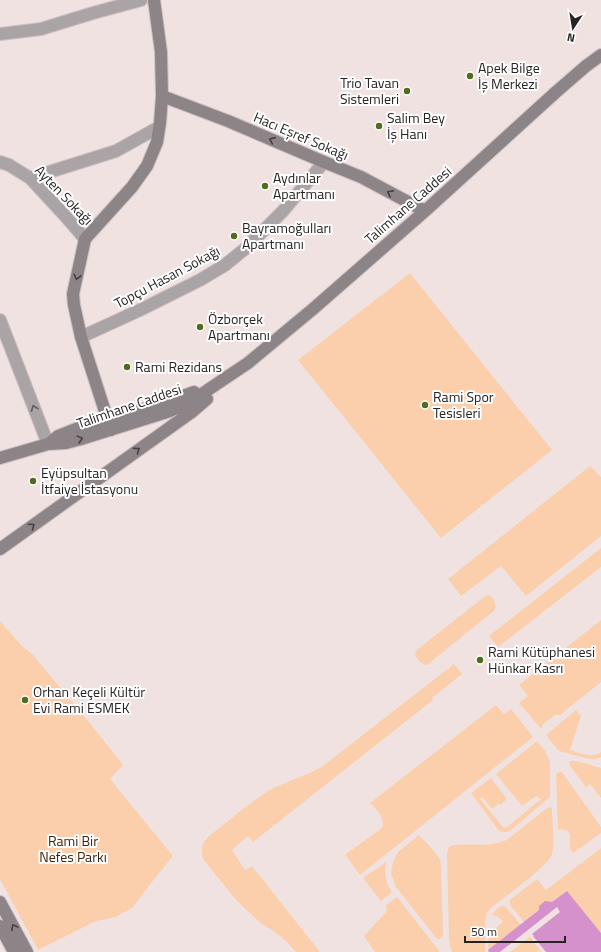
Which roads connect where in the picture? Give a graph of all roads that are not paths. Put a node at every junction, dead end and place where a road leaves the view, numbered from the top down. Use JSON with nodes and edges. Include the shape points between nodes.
{"nodes":[{"id":1,"x":142,"y":0,"type":"edge"},
{"id":2,"x":154,"y":0,"type":"edge"},
{"id":3,"x":0,"y":34,"type":"edge"},
{"id":4,"x":601,"y":45,"type":"edge"},
{"id":5,"x":599,"y":57,"type":"edge"},
{"id":6,"x":162,"y":96,"type":"junction"},
{"id":7,"x":159,"y":127,"type":"junction"},
{"id":8,"x":0,"y":162,"type":"edge"},
{"id":9,"x":324,"y":162,"type":"junction"},
{"id":10,"x":30,"y":178,"type":"junction"},
{"id":11,"x":425,"y":211,"type":"junction"},
{"id":12,"x":85,"y":239,"type":"junction"},
{"id":13,"x":0,"y":320,"type":"edge"},
{"id":14,"x":81,"y":337,"type":"junction"},
{"id":15,"x":236,"y":371,"type":"junction"},
{"id":16,"x":109,"y":424,"type":"junction"},
{"id":17,"x":48,"y":444,"type":"junction"},
{"id":18,"x":0,"y":458,"type":"edge"},
{"id":19,"x":0,"y":549,"type":"edge"},
{"id":20,"x":0,"y":902,"type":"edge"},
{"id":21,"x":0,"y":926,"type":"edge"},
{"id":22,"x":14,"y":952,"type":"edge"},
{"id":23,"x":27,"y":952,"type":"edge"}],
"edges":[{"from":1,"to":3,"type":"street","via":[[41,29]]},
{"from":2,"to":6,"type":"street","via":[[161,52]]},
{"from":4,"to":5,"type":"street","name":"Talimhane Caddesi","via":[[598,49]]},
{"from":5,"to":11,"type":"street","name":"Talimhane Caddesi","via":[[556,92]]},
{"from":6,"to":7,"type":"street"},
{"from":9,"to":6,"type":"street","name":"Hacı Eşref Sokağı","one_way":true},
{"from":7,"to":10,"type":"street","via":[[116,151]]},
{"from":7,"to":12,"type":"street","via":[[157,142],[147,166],[132,187]]},
{"from":8,"to":10,"type":"street","name":"Ayten Sokağı"},
{"from":11,"to":9,"type":"street","name":"Hacı Eşref Sokağı","one_way":true,"via":[[361,177]]},
{"from":9,"to":14,"type":"street","name":"Topçu Hasan Sokağı","via":[[282,211],[246,248],[225,265],[140,310]]},
{"from":10,"to":12,"type":"street","name":"Ayten Sokağı"},
{"from":11,"to":15,"type":"street","name":"Talimhane Caddesi","via":[[313,309]]},
{"from":12,"to":14,"type":"street","one_way":true,"via":[[73,294]]},
{"from":17,"to":13,"type":"street","one_way":true},
{"from":14,"to":16,"type":"street"},
{"from":15,"to":16,"type":"street","name":"Talimhane Caddesi","via":[[191,394]]},
{"from":19,"to":15,"type":"street","one_way":true,"via":[[193,411]]},
{"from":16,"to":17,"type":"street","name":"Talimhane Caddesi","via":[[81,427],[58,436]]},
{"from":17,"to":18,"type":"street","name":"Talimhane Caddesi"},
{"from":23,"to":20,"type":"street","one_way":true},
{"from":21,"to":22,"type":"street"}]}
